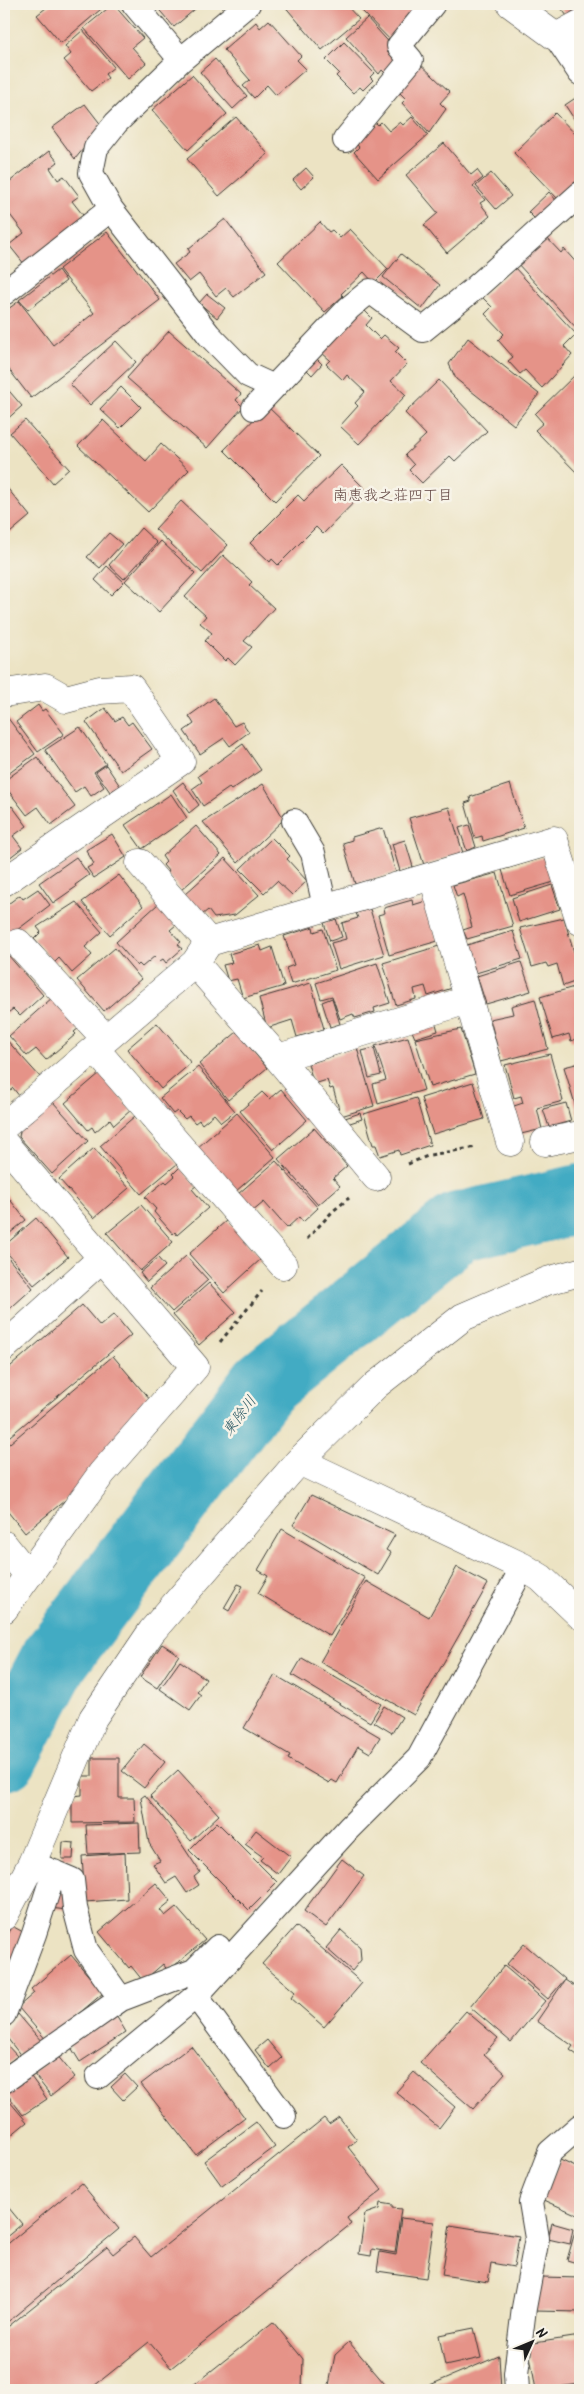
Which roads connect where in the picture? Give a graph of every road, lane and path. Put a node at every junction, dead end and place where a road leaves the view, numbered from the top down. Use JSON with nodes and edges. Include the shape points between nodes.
{"nodes":[{"id":1,"x":134,"y":4,"type":"edge"},
{"id":2,"x":248,"y":4,"type":"edge"},
{"id":3,"x":433,"y":4,"type":"edge"},
{"id":4,"x":511,"y":4,"type":"edge"},
{"id":5,"x":580,"y":24,"type":"edge"},
{"id":6,"x":556,"y":37,"type":"junction"},
{"id":7,"x":181,"y":60,"type":"junction"},
{"id":8,"x":580,"y":73,"type":"edge"},
{"id":9,"x":344,"y":140,"type":"dead end"},
{"id":10,"x":580,"y":194,"type":"edge"},
{"id":11,"x":111,"y":209,"type":"junction"},
{"id":12,"x":4,"y":294,"type":"edge"},
{"id":13,"x":274,"y":387,"type":"junction"},
{"id":14,"x":254,"y":408,"type":"dead end"},
{"id":15,"x":4,"y":693,"type":"edge"},
{"id":16,"x":294,"y":822,"type":"dead end"},
{"id":17,"x":140,"y":863,"type":"dead end"},
{"id":18,"x":432,"y":877,"type":"junction"},
{"id":19,"x":4,"y":882,"type":"edge"},
{"id":20,"x":325,"y":908,"type":"junction"},
{"id":21,"x":580,"y":920,"type":"edge"},
{"id":22,"x":18,"y":943,"type":"dead end"},
{"id":23,"x":202,"y":952,"type":"junction"},
{"id":24,"x":468,"y":1000,"type":"junction"},
{"id":25,"x":100,"y":1044,"type":"junction"},
{"id":26,"x":278,"y":1058,"type":"junction"},
{"id":27,"x":4,"y":1126,"type":"edge"},
{"id":28,"x":580,"y":1134,"type":"edge"},
{"id":29,"x":510,"y":1142,"type":"joint"},
{"id":30,"x":545,"y":1142,"type":"dead end"},
{"id":31,"x":4,"y":1143,"type":"edge"},
{"id":32,"x":376,"y":1177,"type":"junction"},
{"id":33,"x":102,"y":1258,"type":"junction"},
{"id":34,"x":283,"y":1265,"type":"junction"},
{"id":35,"x":580,"y":1272,"type":"edge"},
{"id":36,"x":4,"y":1347,"type":"edge"},
{"id":37,"x":195,"y":1368,"type":"junction"},
{"id":38,"x":299,"y":1461,"type":"junction"},
{"id":39,"x":4,"y":1545,"type":"edge"},
{"id":40,"x":523,"y":1567,"type":"junction"},
{"id":41,"x":28,"y":1576,"type":"junction"},
{"id":42,"x":4,"y":1609,"type":"edge"},
{"id":43,"x":580,"y":1615,"type":"edge"},
{"id":44,"x":43,"y":1867,"type":"junction"},
{"id":45,"x":4,"y":1916,"type":"edge"},
{"id":46,"x":218,"y":1947,"type":"dead end"},
{"id":47,"x":196,"y":1996,"type":"junction"},
{"id":48,"x":121,"y":1999,"type":"junction"},
{"id":49,"x":4,"y":2014,"type":"edge"},
{"id":50,"x":98,"y":2077,"type":"dead end"},
{"id":51,"x":4,"y":2080,"type":"edge"},
{"id":52,"x":284,"y":2116,"type":"dead end"},
{"id":53,"x":580,"y":2126,"type":"edge"},
{"id":54,"x":517,"y":2390,"type":"edge"}],
"edges":[{"from":1,"to":7,"type":"lane"},
{"from":2,"to":7,"type":"lane"},
{"from":3,"to":9,"type":"lane","via":[[399,46],[411,60]]},
{"from":4,"to":6,"type":"street"},
{"from":5,"to":6,"type":"street"},
{"from":6,"to":8,"type":"lane"},
{"from":7,"to":11,"type":"lane","via":[[116,123],[96,148],[91,173]]},
{"from":10,"to":13,"type":"lane","via":[[423,330],[370,291],[349,308]]},
{"from":11,"to":12,"type":"lane"},
{"from":11,"to":13,"type":"lane","via":[[209,335],[248,375]]},
{"from":13,"to":14,"type":"lane"},
{"from":15,"to":19,"type":"street","via":[[45,687],[66,699],[100,690],[131,688],[181,761]]},
{"from":16,"to":20,"type":"lane","via":[[313,853]]},
{"from":17,"to":23,"type":"street"},
{"from":18,"to":20,"type":"street"},
{"from":18,"to":21,"type":"street","via":[[554,840]]},
{"from":18,"to":24,"type":"street"},
{"from":20,"to":23,"type":"street"},
{"from":22,"to":25,"type":"street"},
{"from":23,"to":25,"type":"street"},
{"from":23,"to":26,"type":"street"},
{"from":24,"to":26,"type":"street"},
{"from":24,"to":29,"type":"street"},
{"from":25,"to":27,"type":"street"},
{"from":25,"to":34,"type":"street"},
{"from":26,"to":32,"type":"street"},
{"from":28,"to":30,"type":"street"},
{"from":29,"to":32,"type":"path","via":[[430,1155]]},
{"from":31,"to":33,"type":"street"},
{"from":32,"to":34,"type":"path","via":[[333,1211]]},
{"from":33,"to":36,"type":"street"},
{"from":33,"to":37,"type":"street"},
{"from":34,"to":37,"type":"path"},
{"from":35,"to":38,"type":"street","via":[[547,1281],[463,1317],[376,1385]]},
{"from":37,"to":41,"type":"street","via":[[102,1474]]},
{"from":38,"to":40,"type":"street"},
{"from":38,"to":44,"type":"street","via":[[152,1631],[93,1718]]},
{"from":39,"to":41,"type":"street"},
{"from":40,"to":43,"type":"street","via":[[541,1578]]},
{"from":40,"to":47,"type":"lane","via":[[419,1758],[349,1828]]},
{"from":41,"to":42,"type":"street"},
{"from":44,"to":45,"type":"street"},
{"from":44,"to":48,"type":"lane","via":[[72,1880],[75,1908],[86,1950]]},
{"from":44,"to":49,"type":"lane","via":[[34,1934]]},
{"from":46,"to":48,"type":"lane","via":[[194,1971]]},
{"from":47,"to":50,"type":"lane"},
{"from":47,"to":52,"type":"lane"},
{"from":48,"to":51,"type":"lane"},
{"from":53,"to":54,"type":"lane","via":[[550,2152],[531,2202],[537,2238],[524,2308]]}]}
